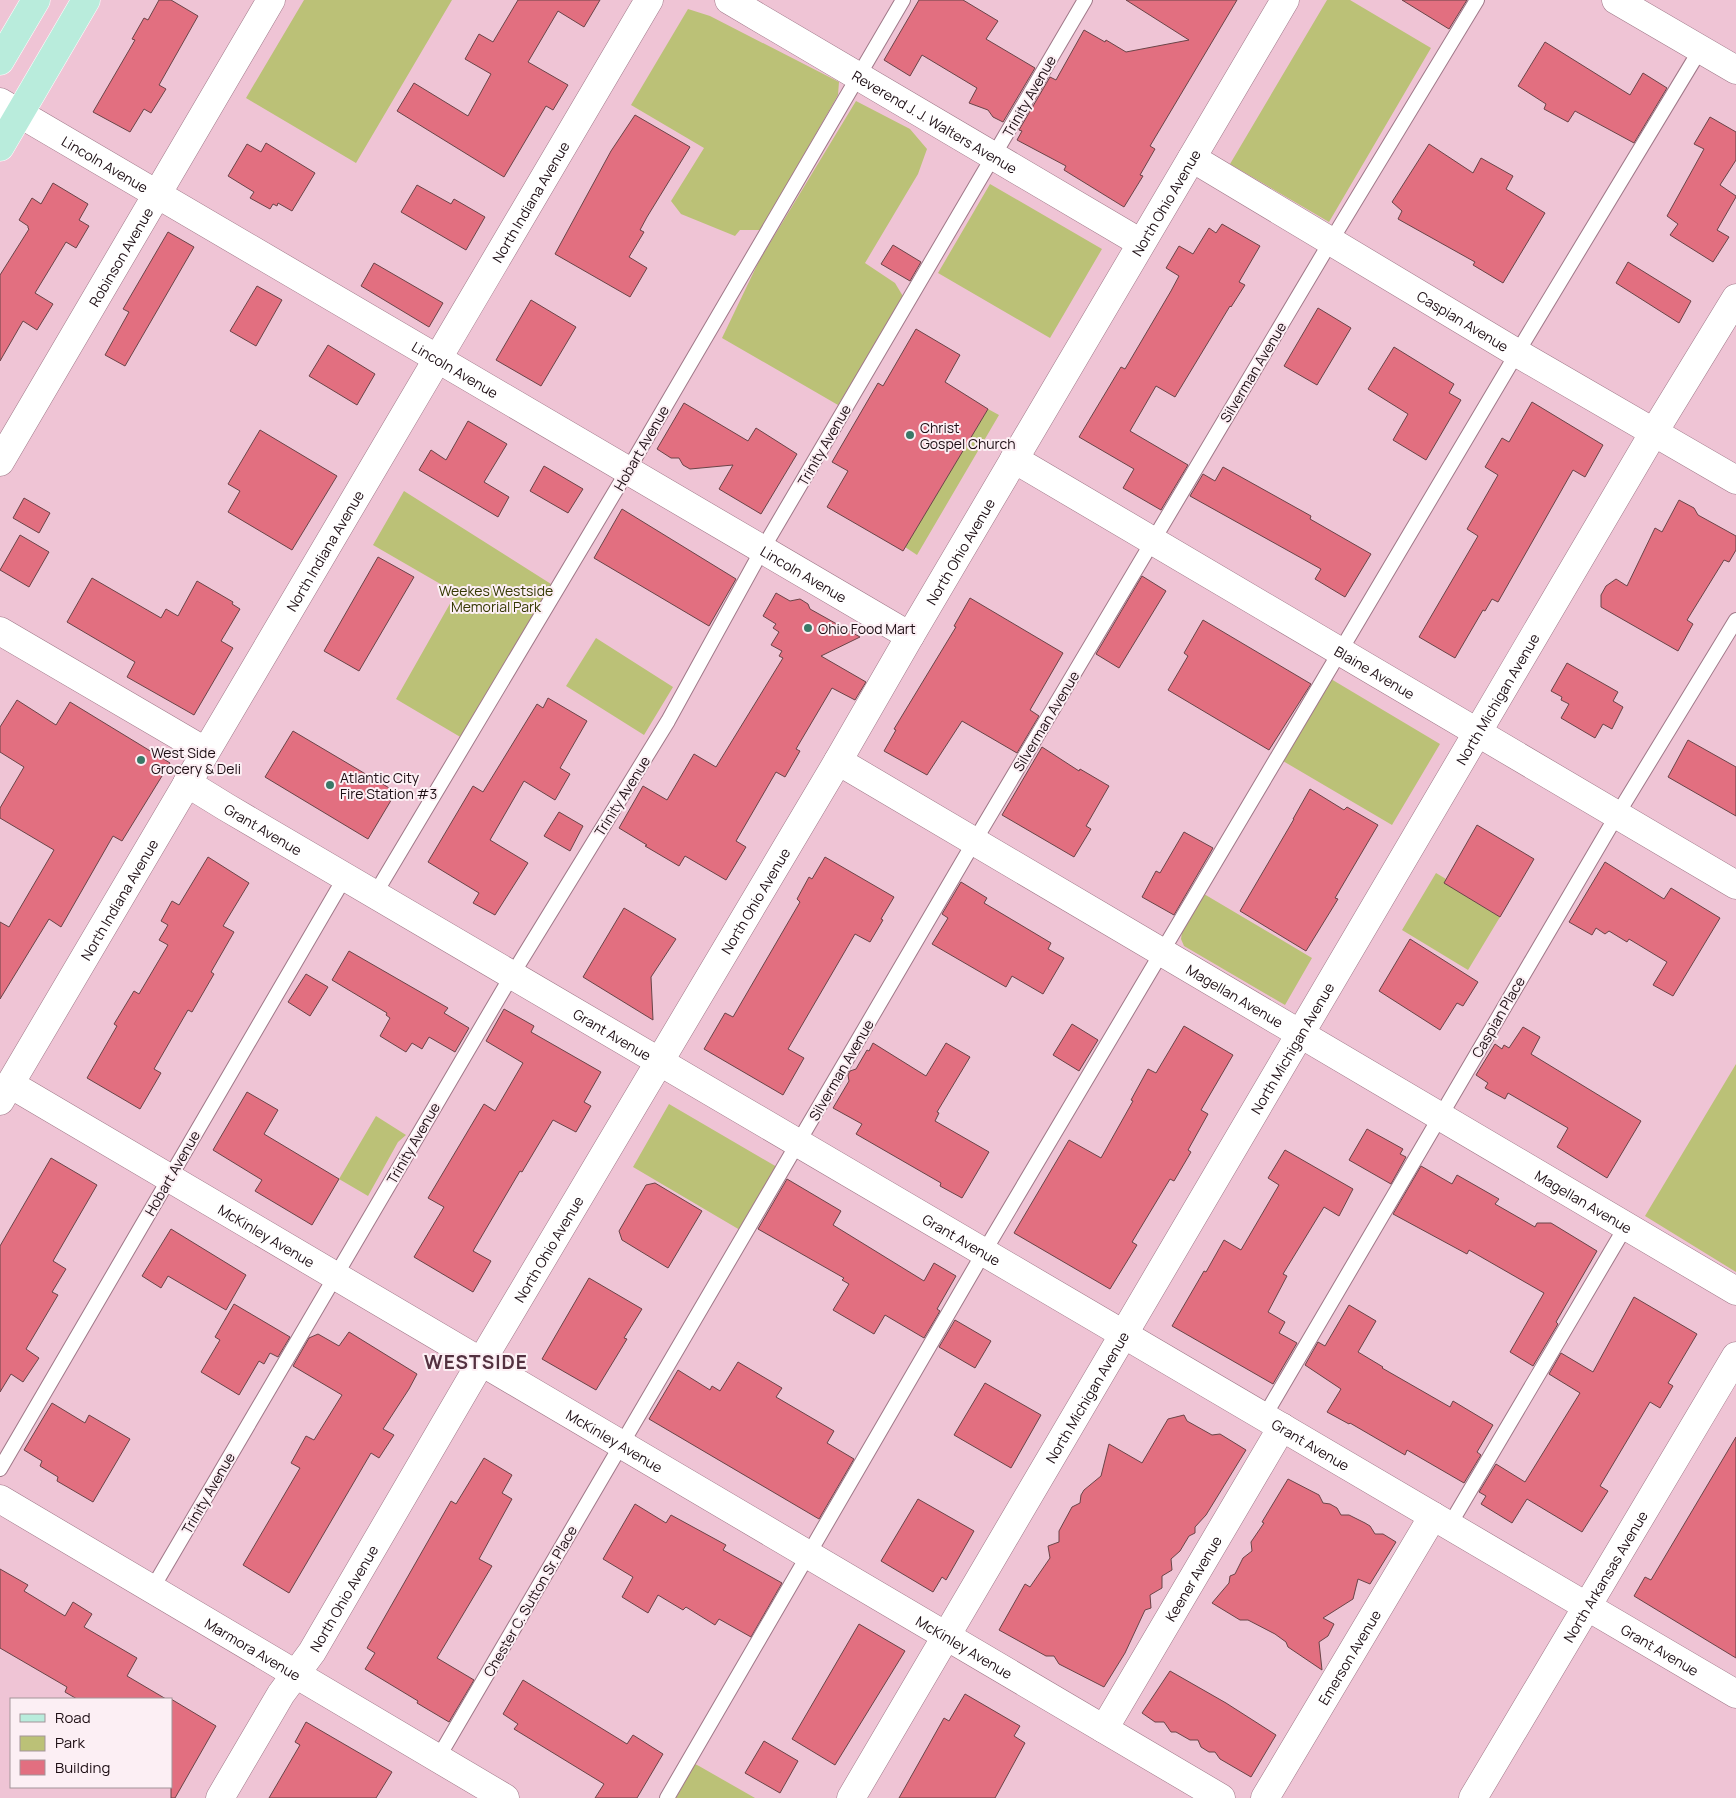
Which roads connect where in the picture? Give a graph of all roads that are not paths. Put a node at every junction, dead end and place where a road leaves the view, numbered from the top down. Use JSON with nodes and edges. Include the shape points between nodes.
{"nodes":[{"id":1,"x":36,"y":0,"type":"edge"},
{"id":2,"x":86,"y":0,"type":"edge"},
{"id":3,"x":271,"y":0,"type":"edge"},
{"id":4,"x":648,"y":0,"type":"edge"},
{"id":5,"x":729,"y":0,"type":"edge"},
{"id":6,"x":903,"y":0,"type":"edge"},
{"id":7,"x":1086,"y":0,"type":"edge"},
{"id":8,"x":1284,"y":0,"type":"edge"},
{"id":9,"x":1477,"y":0,"type":"edge"},
{"id":10,"x":1616,"y":0,"type":"edge"},
{"id":11,"x":1700,"y":50,"type":"junction"},
{"id":12,"x":0,"y":61,"type":"edge"},
{"id":13,"x":1736,"y":70,"type":"edge"},
{"id":14,"x":858,"y":76,"type":"junction"},
{"id":15,"x":10,"y":109,"type":"edge"},
{"id":16,"x":0,"y":147,"type":"edge"},
{"id":17,"x":994,"y":156,"type":"junction"},
{"id":18,"x":1192,"y":158,"type":"junction"},
{"id":19,"x":158,"y":195,"type":"junction"},
{"id":20,"x":1331,"y":241,"type":"junction"},
{"id":21,"x":1141,"y":243,"type":"junction"},
{"id":22,"x":1736,"y":298,"type":"edge"},
{"id":23,"x":1518,"y":353,"type":"junction"},
{"id":24,"x":438,"y":359,"type":"junction"},
{"id":25,"x":1654,"y":432,"type":"junction"},
{"id":26,"x":1014,"y":459,"type":"junction"},
{"id":27,"x":0,"y":462,"type":"edge"},
{"id":28,"x":628,"y":470,"type":"junction"},
{"id":29,"x":1736,"y":480,"type":"edge"},
{"id":30,"x":1153,"y":541,"type":"junction"},
{"id":31,"x":762,"y":550,"type":"junction"},
{"id":32,"x":1736,"y":620,"type":"edge"},
{"id":33,"x":0,"y":631,"type":"edge"},
{"id":34,"x":910,"y":636,"type":"junction"},
{"id":35,"x":1342,"y":652,"type":"junction"},
{"id":36,"x":1478,"y":733,"type":"junction"},
{"id":37,"x":205,"y":752,"type":"junction"},
{"id":38,"x":838,"y":761,"type":"junction"},
{"id":39,"x":188,"y":783,"type":"junction"},
{"id":40,"x":1617,"y":814,"type":"junction"},
{"id":41,"x":974,"y":842,"type":"junction"},
{"id":42,"x":345,"y":877,"type":"junction"},
{"id":43,"x":1736,"y":884,"type":"edge"},
{"id":44,"x":375,"y":894,"type":"junction"},
{"id":45,"x":1161,"y":953,"type":"junction"},
{"id":46,"x":512,"y":975,"type":"junction"},
{"id":47,"x":1301,"y":1035,"type":"junction"},
{"id":48,"x":659,"y":1061,"type":"junction"},
{"id":49,"x":5,"y":1092,"type":"edge"},
{"id":50,"x":1440,"y":1117,"type":"junction"},
{"id":51,"x":799,"y":1144,"type":"junction"},
{"id":52,"x":168,"y":1178,"type":"junction"},
{"id":53,"x":1626,"y":1226,"type":"junction"},
{"id":54,"x":984,"y":1252,"type":"junction"},
{"id":55,"x":336,"y":1276,"type":"junction"},
{"id":56,"x":1736,"y":1290,"type":"edge"},
{"id":57,"x":1124,"y":1335,"type":"junction"},
{"id":58,"x":1736,"y":1356,"type":"edge"},
{"id":59,"x":481,"y":1362,"type":"junction"},
{"id":60,"x":1273,"y":1422,"type":"junction"},
{"id":61,"x":621,"y":1445,"type":"junction"},
{"id":62,"x":0,"y":1469,"type":"edge"},
{"id":63,"x":0,"y":1500,"type":"edge"},
{"id":64,"x":1441,"y":1521,"type":"junction"},
{"id":65,"x":809,"y":1555,"type":"junction"},
{"id":66,"x":152,"y":1589,"type":"junction"},
{"id":67,"x":1586,"y":1606,"type":"junction"},
{"id":68,"x":946,"y":1636,"type":"junction"},
{"id":69,"x":296,"y":1674,"type":"junction"},
{"id":70,"x":1733,"y":1686,"type":"edge"},
{"id":71,"x":1104,"y":1729,"type":"junction"},
{"id":72,"x":438,"y":1758,"type":"junction"},
{"id":73,"x":220,"y":1798,"type":"edge"},
{"id":74,"x":505,"y":1798,"type":"edge"},
{"id":75,"x":667,"y":1798,"type":"edge"},
{"id":76,"x":850,"y":1798,"type":"edge"},
{"id":77,"x":1221,"y":1798,"type":"edge"},
{"id":78,"x":1265,"y":1798,"type":"edge"},
{"id":79,"x":1473,"y":1798,"type":"edge"}],
"edges":[{"from":1,"to":12,"type":"main road"},
{"from":2,"to":15,"type":"main road"},
{"from":3,"to":19,"type":"street","name":"Robinson Avenue"},
{"from":4,"to":24,"type":"street","name":"North Indiana Avenue"},
{"from":5,"to":14,"type":"street","name":"Reverend J. J. Walters Avenue"},
{"from":6,"to":14,"type":"lane","name":"Hobart Avenue"},
{"from":7,"to":17,"type":"lane","name":"Trinity Avenue"},
{"from":8,"to":18,"type":"street","name":"North Ohio Avenue"},
{"from":9,"to":20,"type":"lane","name":"Silverman Avenue"},
{"from":10,"to":11,"type":"street"},
{"from":11,"to":13,"type":"street"},
{"from":11,"to":23,"type":"lane"},
{"from":14,"to":17,"type":"street","name":"Reverend J. J. Walters Avenue"},
{"from":14,"to":28,"type":"lane","name":"Hobart Avenue"},
{"from":15,"to":16,"type":"main road"},
{"from":15,"to":19,"type":"street","name":"Lincoln Avenue"},
{"from":17,"to":21,"type":"street","name":"Reverend J. J. Walters Avenue"},
{"from":17,"to":31,"type":"lane","name":"Trinity Avenue"},
{"from":18,"to":20,"type":"street","name":"Caspian Avenue"},
{"from":18,"to":21,"type":"street","name":"North Ohio Avenue"},
{"from":19,"to":24,"type":"street","name":"Lincoln Avenue"},
{"from":19,"to":27,"type":"street","name":"Robinson Avenue"},
{"from":20,"to":23,"type":"street","name":"Caspian Avenue"},
{"from":20,"to":30,"type":"lane","name":"Silverman Avenue"},
{"from":21,"to":26,"type":"street","name":"North Ohio Avenue"},
{"from":22,"to":25,"type":"street","name":"North Michigan Avenue"},
{"from":23,"to":25,"type":"street","name":"Caspian Avenue"},
{"from":23,"to":35,"type":"lane"},
{"from":24,"to":28,"type":"street","name":"Lincoln Avenue"},
{"from":24,"to":37,"type":"street","name":"North Indiana Avenue"},
{"from":25,"to":29,"type":"street","name":"Caspian Avenue"},
{"from":25,"to":36,"type":"street","name":"North Michigan Avenue"},
{"from":26,"to":30,"type":"street","name":"Blaine Avenue"},
{"from":26,"to":34,"type":"street","name":"North Ohio Avenue"},
{"from":28,"to":31,"type":"street","name":"Lincoln Avenue"},
{"from":28,"to":44,"type":"lane","name":"Hobart Avenue"},
{"from":30,"to":35,"type":"street","name":"Blaine Avenue"},
{"from":30,"to":41,"type":"lane","name":"Silverman Avenue"},
{"from":31,"to":34,"type":"street","name":"Lincoln Avenue"},
{"from":31,"to":46,"type":"lane","name":"Trinity Avenue","via":[[668,721]]},
{"from":32,"to":40,"type":"lane","name":"Caspian Place"},
{"from":33,"to":37,"type":"street"},
{"from":34,"to":38,"type":"street","name":"North Ohio Avenue"},
{"from":35,"to":36,"type":"street","name":"Blaine Avenue"},
{"from":35,"to":45,"type":"lane"},
{"from":36,"to":40,"type":"street","name":"Blaine Avenue"},
{"from":36,"to":47,"type":"street","name":"North Michigan Avenue"},
{"from":37,"to":39,"type":"street","name":"North Indiana Avenue"},
{"from":38,"to":41,"type":"street","name":"Magellan Avenue"},
{"from":38,"to":48,"type":"street","name":"North Ohio Avenue"},
{"from":39,"to":42,"type":"street","name":"Grant Avenue"},
{"from":39,"to":49,"type":"street","name":"North Indiana Avenue"},
{"from":40,"to":43,"type":"street","name":"Blaine Avenue"},
{"from":40,"to":50,"type":"lane","name":"Caspian Place"},
{"from":41,"to":45,"type":"street","name":"Magellan Avenue"},
{"from":41,"to":51,"type":"lane","name":"Silverman Avenue"},
{"from":42,"to":44,"type":"street","name":"Grant Avenue"},
{"from":42,"to":52,"type":"lane","name":"Hobart Avenue"},
{"from":44,"to":46,"type":"street","name":"Grant Avenue"},
{"from":45,"to":47,"type":"street","name":"Magellan Avenue"},
{"from":45,"to":54,"type":"lane"},
{"from":46,"to":48,"type":"street","name":"Grant Avenue"},
{"from":46,"to":55,"type":"lane","name":"Trinity Avenue"},
{"from":47,"to":50,"type":"street","name":"Magellan Avenue"},
{"from":47,"to":57,"type":"street","name":"North Michigan Avenue"},
{"from":48,"to":51,"type":"street","name":"Grant Avenue"},
{"from":48,"to":59,"type":"street","name":"North Ohio Avenue"},
{"from":49,"to":52,"type":"street","name":"McKinley Avenue"},
{"from":50,"to":53,"type":"street","name":"Magellan Avenue"},
{"from":50,"to":60,"type":"lane","name":"Caspian Place"},
{"from":51,"to":54,"type":"street","name":"Grant Avenue"},
{"from":51,"to":61,"type":"lane","name":"Silverman Avenue"},
{"from":52,"to":55,"type":"street","name":"McKinley Avenue"},
{"from":52,"to":62,"type":"lane","name":"Hobart Avenue"},
{"from":53,"to":56,"type":"street","name":"Magellan Avenue"},
{"from":53,"to":64,"type":"lane"},
{"from":54,"to":57,"type":"street","name":"Grant Avenue"},
{"from":54,"to":65,"type":"lane"},
{"from":55,"to":59,"type":"street","name":"McKinley Avenue"},
{"from":55,"to":66,"type":"lane","name":"Trinity Avenue"},
{"from":57,"to":60,"type":"street","name":"Grant Avenue"},
{"from":57,"to":68,"type":"street","name":"North Michigan Avenue"},
{"from":58,"to":67,"type":"street","name":"North Arkansas Avenue"},
{"from":59,"to":61,"type":"street","name":"McKinley Avenue"},
{"from":59,"to":69,"type":"street","name":"North Ohio Avenue","via":[[312,1652]]},
{"from":60,"to":64,"type":"street","name":"Grant Avenue"},
{"from":60,"to":71,"type":"street","name":"Keener Avenue"},
{"from":61,"to":65,"type":"street","name":"McKinley Avenue"},
{"from":61,"to":72,"type":"lane","name":"Chester C. Sutton Sr. Place"},
{"from":63,"to":66,"type":"street","name":"Marmora Avenue"},
{"from":64,"to":67,"type":"street","name":"Grant Avenue"},
{"from":64,"to":78,"type":"street","name":"Emerson Avenue"},
{"from":65,"to":68,"type":"street","name":"McKinley Avenue"},
{"from":65,"to":75,"type":"lane"},
{"from":66,"to":69,"type":"street","name":"Marmora Avenue"},
{"from":67,"to":70,"type":"street","name":"Grant Avenue"},
{"from":67,"to":79,"type":"street","name":"North Arkansas Avenue"},
{"from":68,"to":71,"type":"street","name":"McKinley Avenue"},
{"from":68,"to":76,"type":"street","name":"North Michigan Avenue"},
{"from":69,"to":72,"type":"street","name":"Marmora Avenue"},
{"from":69,"to":73,"type":"street","name":"North Ohio Avenue"},
{"from":71,"to":77,"type":"street","name":"McKinley Avenue"},
{"from":72,"to":74,"type":"street","name":"Marmora Avenue"}]}
